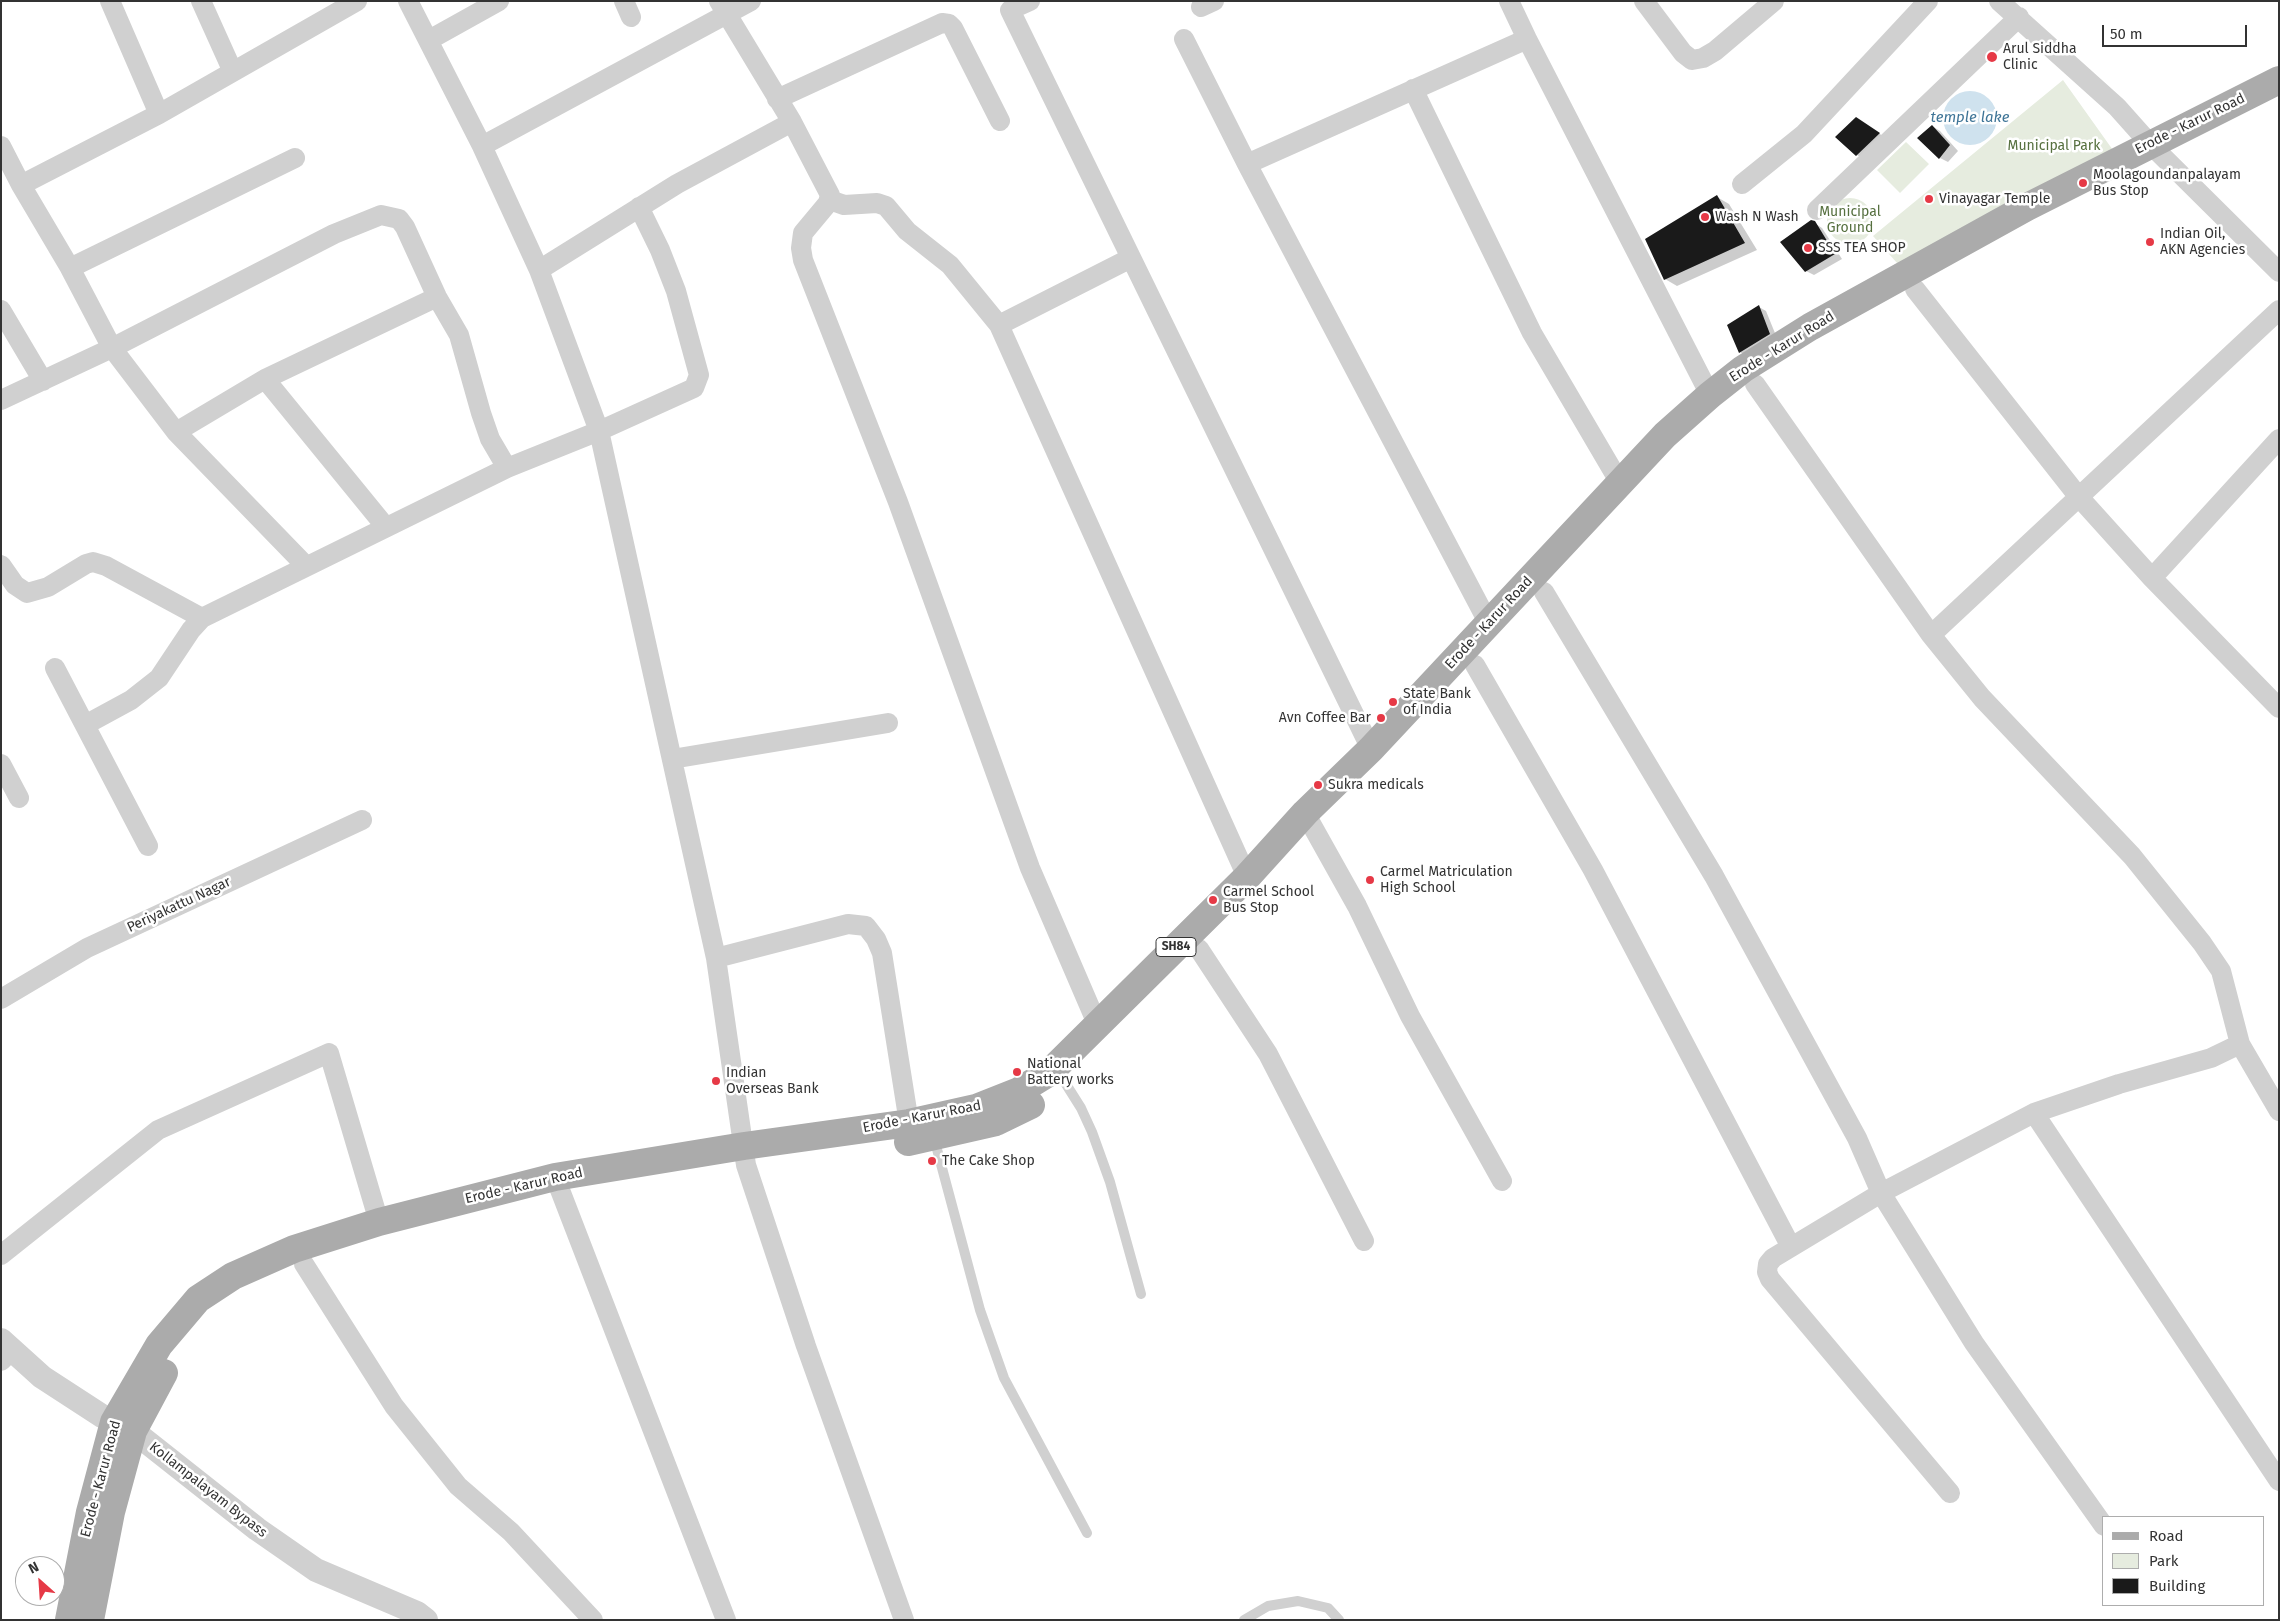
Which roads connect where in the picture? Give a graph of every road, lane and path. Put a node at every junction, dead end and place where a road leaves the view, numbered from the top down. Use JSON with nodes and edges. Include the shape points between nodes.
{"nodes":[{"id":1,"x":201,"y":1,"type":"edge"},
{"id":2,"x":357,"y":1,"type":"edge"},
{"id":3,"x":408,"y":1,"type":"edge"},
{"id":4,"x":499,"y":1,"type":"edge"},
{"id":5,"x":752,"y":1,"type":"edge"},
{"id":6,"x":1030,"y":1,"type":"edge"},
{"id":7,"x":1510,"y":1,"type":"edge"},
{"id":8,"x":1644,"y":1,"type":"edge"},
{"id":9,"x":1774,"y":1,"type":"edge"},
{"id":10,"x":1928,"y":1,"type":"edge"},
{"id":11,"x":1999,"y":1,"type":"edge"},
{"id":12,"x":111,"y":2,"type":"edge"},
{"id":13,"x":722,"y":8,"type":"edge"},
{"id":14,"x":2019,"y":17,"type":"junction"},
{"id":15,"x":1184,"y":39,"type":"dead end"},
{"id":16,"x":1527,"y":39,"type":"junction"},
{"id":17,"x":429,"y":40,"type":"junction"},
{"id":18,"x":233,"y":72,"type":"junction"},
{"id":19,"x":2279,"y":80,"type":"edge"},
{"id":20,"x":1413,"y":90,"type":"junction"},
{"id":21,"x":777,"y":99,"type":"junction"},
{"id":22,"x":2279,"y":100,"type":"edge"},
{"id":23,"x":159,"y":114,"type":"junction"},
{"id":24,"x":1000,"y":121,"type":"dead end"},
{"id":25,"x":792,"y":122,"type":"junction"},
{"id":26,"x":1,"y":146,"type":"edge"},
{"id":27,"x":482,"y":146,"type":"junction"},
{"id":28,"x":2158,"y":150,"type":"junction"},
{"id":29,"x":295,"y":158,"type":"dead end"},
{"id":30,"x":1246,"y":164,"type":"junction"},
{"id":31,"x":1742,"y":184,"type":"dead end"},
{"id":32,"x":21,"y":185,"type":"junction"},
{"id":33,"x":830,"y":200,"type":"junction"},
{"id":34,"x":639,"y":207,"type":"junction"},
{"id":35,"x":1817,"y":210,"type":"dead end"},
{"id":36,"x":1131,"y":258,"type":"junction"},
{"id":37,"x":70,"y":268,"type":"junction"},
{"id":38,"x":539,"y":270,"type":"junction"},
{"id":39,"x":2279,"y":272,"type":"edge"},
{"id":40,"x":1914,"y":289,"type":"junction"},
{"id":41,"x":437,"y":298,"type":"junction"},
{"id":42,"x":1,"y":310,"type":"edge"},
{"id":43,"x":2279,"y":310,"type":"edge"},
{"id":44,"x":999,"y":325,"type":"junction"},
{"id":45,"x":112,"y":348,"type":"junction"},
{"id":46,"x":265,"y":379,"type":"junction"},
{"id":47,"x":43,"y":381,"type":"junction"},
{"id":48,"x":1755,"y":384,"type":"junction"},
{"id":49,"x":1710,"y":395,"type":"junction"},
{"id":50,"x":1,"y":400,"type":"edge"},
{"id":51,"x":599,"y":431,"type":"junction"},
{"id":52,"x":176,"y":432,"type":"junction"},
{"id":53,"x":2279,"y":439,"type":"edge"},
{"id":54,"x":508,"y":468,"type":"junction"},
{"id":55,"x":1620,"y":484,"type":"junction"},
{"id":56,"x":2078,"y":496,"type":"junction"},
{"id":57,"x":385,"y":526,"type":"junction"},
{"id":58,"x":1,"y":565,"type":"edge"},
{"id":59,"x":306,"y":566,"type":"junction"},
{"id":60,"x":2152,"y":578,"type":"junction"},
{"id":61,"x":1544,"y":592,"type":"junction"},
{"id":62,"x":202,"y":618,"type":"junction"},
{"id":63,"x":1488,"y":624,"type":"junction"},
{"id":64,"x":1931,"y":635,"type":"junction"},
{"id":65,"x":1475,"y":665,"type":"junction"},
{"id":66,"x":55,"y":668,"type":"dead end"},
{"id":67,"x":2279,"y":708,"type":"edge"},
{"id":68,"x":888,"y":723,"type":"dead end"},
{"id":69,"x":85,"y":725,"type":"junction"},
{"id":70,"x":1371,"y":749,"type":"junction"},
{"id":71,"x":672,"y":759,"type":"junction"},
{"id":72,"x":1,"y":764,"type":"edge"},
{"id":73,"x":19,"y":798,"type":"dead end"},
{"id":74,"x":362,"y":820,"type":"dead end"},
{"id":75,"x":1310,"y":822,"type":"junction"},
{"id":76,"x":148,"y":846,"type":"dead end"},
{"id":77,"x":1248,"y":876,"type":"junction"},
{"id":78,"x":1199,"y":949,"type":"junction"},
{"id":79,"x":716,"y":958,"type":"junction"},
{"id":80,"x":1,"y":999,"type":"edge"},
{"id":81,"x":1098,"y":1026,"type":"junction"},
{"id":82,"x":2240,"y":1044,"type":"junction"},
{"id":83,"x":1064,"y":1081,"type":"junction"},
{"id":84,"x":2279,"y":1111,"type":"edge"},
{"id":85,"x":2034,"y":1112,"type":"junction"},
{"id":86,"x":910,"y":1123,"type":"junction"},
{"id":87,"x":934,"y":1137,"type":"junction"},
{"id":88,"x":745,"y":1155,"type":"junction"},
{"id":89,"x":1502,"y":1181,"type":"dead end"},
{"id":90,"x":557,"y":1186,"type":"junction"},
{"id":91,"x":1881,"y":1193,"type":"junction"},
{"id":92,"x":379,"y":1222,"type":"junction"},
{"id":93,"x":1364,"y":1241,"type":"dead end"},
{"id":94,"x":1791,"y":1247,"type":"junction"},
{"id":95,"x":1,"y":1255,"type":"edge"},
{"id":96,"x":304,"y":1264,"type":"junction"},
{"id":97,"x":1141,"y":1294,"type":"dead end"},
{"id":98,"x":5,"y":1350,"type":"edge"},
{"id":99,"x":123,"y":1426,"type":"junction"},
{"id":100,"x":2279,"y":1481,"type":"edge"},
{"id":101,"x":1950,"y":1493,"type":"dead end"},
{"id":102,"x":2102,"y":1523,"type":"edge"},
{"id":103,"x":1087,"y":1533,"type":"dead end"},
{"id":104,"x":1251,"y":1617,"type":"edge"},
{"id":105,"x":417,"y":1618,"type":"edge"},
{"id":106,"x":69,"y":1620,"type":"edge"},
{"id":107,"x":90,"y":1620,"type":"edge"},
{"id":108,"x":594,"y":1620,"type":"edge"},
{"id":109,"x":726,"y":1620,"type":"edge"},
{"id":110,"x":904,"y":1620,"type":"edge"},
{"id":111,"x":1339,"y":1620,"type":"edge"}],
"edges":[{"from":1,"to":18,"type":"street"},
{"from":2,"to":18,"type":"street"},
{"from":3,"to":17,"type":"street"},
{"from":4,"to":17,"type":"street"},
{"from":5,"to":13,"type":"street"},
{"from":6,"to":36,"type":"street","via":[[1010,10]]},
{"from":7,"to":16,"type":"street"},
{"from":8,"to":9,"type":"street","via":[[1682,53],[1692,60],[1715,51]]},
{"from":10,"to":31,"type":"street","via":[[1804,134]]},
{"from":11,"to":14,"type":"street"},
{"from":12,"to":23,"type":"street"},
{"from":13,"to":21,"type":"street"},
{"from":13,"to":27,"type":"street"},
{"from":14,"to":28,"type":"street","via":[[2117,107]]},
{"from":14,"to":35,"type":"street"},
{"from":15,"to":30,"type":"street"},
{"from":16,"to":20,"type":"street"},
{"from":16,"to":49,"type":"street"},
{"from":17,"to":27,"type":"street"},
{"from":18,"to":23,"type":"street"},
{"from":19,"to":28,"type":"main road","name":"Erode - Karur Road","number":"SH84"},
{"from":20,"to":30,"type":"street"},
{"from":20,"to":55,"type":"street","via":[[1532,333]]},
{"from":21,"to":24,"type":"street","via":[[942,23],[953,28]]},
{"from":21,"to":25,"type":"street"},
{"from":22,"to":28,"type":"main road","name":"Erode - Karur Road","number":"SH84"},
{"from":23,"to":32,"type":"street"},
{"from":25,"to":33,"type":"street"},
{"from":25,"to":34,"type":"street"},
{"from":26,"to":32,"type":"street"},
{"from":27,"to":38,"type":"street"},
{"from":28,"to":39,"type":"street"},
{"from":28,"to":40,"type":"main road","name":"Erode - Karur Road","number":"SH84"},
{"from":28,"to":49,"type":"main road","name":"Erode - Karur Road","number":"SH84","via":[[2028,207],[1810,327]]},
{"from":29,"to":37,"type":"street"},
{"from":30,"to":63,"type":"street"},
{"from":32,"to":37,"type":"street"},
{"from":33,"to":44,"type":"street","via":[[844,205],[868,203],[886,206],[906,231],[950,265]]},
{"from":33,"to":81,"type":"street","via":[[803,233],[801,248],[804,260],[898,502],[1030,868]]},
{"from":34,"to":38,"type":"street"},
{"from":34,"to":51,"type":"street","via":[[676,291],[698,379],[690,391]]},
{"from":36,"to":44,"type":"street"},
{"from":36,"to":70,"type":"street"},
{"from":37,"to":45,"type":"street"},
{"from":38,"to":51,"type":"street"},
{"from":40,"to":48,"type":"main road","name":"Erode - Karur Road","number":"SH84"},
{"from":40,"to":56,"type":"street"},
{"from":41,"to":45,"type":"street","via":[[404,226],[399,219],[382,215],[334,234]]},
{"from":41,"to":46,"type":"street"},
{"from":41,"to":54,"type":"street","via":[[459,335],[480,413],[490,439]]},
{"from":42,"to":47,"type":"street"},
{"from":43,"to":56,"type":"street"},
{"from":44,"to":77,"type":"street"},
{"from":45,"to":47,"type":"street"},
{"from":45,"to":52,"type":"street"},
{"from":46,"to":52,"type":"street"},
{"from":46,"to":57,"type":"street"},
{"from":47,"to":50,"type":"street"},
{"from":48,"to":61,"type":"main road","name":"Erode - Karur Road","number":"SH84","via":[[1679,448]]},
{"from":48,"to":64,"type":"street"},
{"from":49,"to":55,"type":"main road","name":"Erode - Karur Road","number":"SH84","via":[[1665,435]]},
{"from":51,"to":54,"type":"street"},
{"from":51,"to":71,"type":"street"},
{"from":52,"to":59,"type":"street"},
{"from":53,"to":60,"type":"street"},
{"from":54,"to":57,"type":"street"},
{"from":55,"to":63,"type":"main road","name":"Erode - Karur Road","number":"SH84"},
{"from":56,"to":60,"type":"street"},
{"from":56,"to":64,"type":"street"},
{"from":57,"to":59,"type":"street"},
{"from":58,"to":62,"type":"street","via":[[14,585],[27,593],[48,587],[93,562]]},
{"from":59,"to":62,"type":"street"},
{"from":60,"to":67,"type":"street"},
{"from":61,"to":65,"type":"main road","name":"Erode - Karur Road","number":"SH84"},
{"from":61,"to":91,"type":"street","via":[[1714,876],[1857,1138]]},
{"from":62,"to":69,"type":"street","via":[[160,678],[131,700]]},
{"from":63,"to":70,"type":"main road","name":"Erode - Karur Road","number":"SH84"},
{"from":64,"to":82,"type":"street","via":[[1982,698],[2132,856],[2202,943],[2221,971]]},
{"from":65,"to":75,"type":"main road","name":"Erode - Karur Road","number":"SH84","via":[[1386,761]]},
{"from":65,"to":94,"type":"street","via":[[1593,870]]},
{"from":66,"to":69,"type":"street"},
{"from":68,"to":71,"type":"street"},
{"from":69,"to":76,"type":"street"},
{"from":70,"to":75,"type":"main road","name":"Erode - Karur Road","number":"SH84"},
{"from":71,"to":79,"type":"street"},
{"from":72,"to":73,"type":"street"},
{"from":74,"to":80,"type":"street","name":"Periyakattu Nagar","via":[[87,948]]},
{"from":75,"to":77,"type":"main road","name":"Erode - Karur Road","number":"SH84"},
{"from":75,"to":78,"type":"main road","name":"Erode - Karur Road","number":"SH84","via":[[1262,888]]},
{"from":75,"to":89,"type":"street","via":[[1357,906],[1410,1016]]},
{"from":77,"to":81,"type":"main road","name":"Erode - Karur Road","number":"SH84"},
{"from":78,"to":83,"type":"main road","name":"Erode - Karur Road","number":"SH84","via":[[1112,1039]]},
{"from":78,"to":93,"type":"street","via":[[1268,1054]]},
{"from":79,"to":86,"type":"street","via":[[848,924],[866,926],[882,953]]},
{"from":79,"to":88,"type":"street"},
{"from":81,"to":86,"type":"main road","name":"Erode - Karur Road","number":"SH84","via":[[1050,1072],[1019,1091],[976,1108]]},
{"from":82,"to":84,"type":"street"},
{"from":82,"to":85,"type":"street","via":[[2211,1058]]},
{"from":83,"to":87,"type":"main road","name":"Erode - Karur Road","number":"SH84","via":[[1027,1108],[996,1122]]},
{"from":83,"to":97,"type":"lane","via":[[1092,1132],[1110,1182]]},
{"from":85,"to":91,"type":"street"},
{"from":85,"to":100,"type":"street"},
{"from":86,"to":88,"type":"main road","name":"Erode - Karur Road","number":"SH84"},
{"from":87,"to":88,"type":"main road","name":"Erode - Karur Road","number":"SH84"},
{"from":87,"to":103,"type":"lane","via":[[983,1318],[1004,1378]]},
{"from":88,"to":90,"type":"main road","name":"Erode - Karur Road","number":"SH84"},
{"from":88,"to":110,"type":"street","via":[[806,1346]]},
{"from":90,"to":92,"type":"main road","name":"Erode - Karur Road","number":"SH84"},
{"from":90,"to":96,"type":"main road","name":"Erode - Karur Road","number":"SH84"},
{"from":90,"to":109,"type":"street"},
{"from":91,"to":94,"type":"street"},
{"from":91,"to":102,"type":"street","via":[[1974,1343]]},
{"from":92,"to":95,"type":"street","via":[[329,1053],[158,1130]]},
{"from":92,"to":99,"type":"main road","name":"Erode - Karur Road","number":"SH84","via":[[294,1249],[233,1276],[198,1299],[159,1345]]},
{"from":94,"to":101,"type":"street","via":[[1768,1264],[1766,1272],[1770,1279]]},
{"from":96,"to":99,"type":"main road","name":"Erode - Karur Road","number":"SH84","via":[[257,1282],[206,1315]]},
{"from":96,"to":108,"type":"street","via":[[394,1406],[458,1486],[511,1532]]},
{"from":98,"to":99,"type":"street","name":"Kollampalayam Bypass","via":[[102,1416]]},
{"from":99,"to":105,"type":"street","name":"Kollampalayam Bypass","via":[[316,1570]]},
{"from":99,"to":106,"type":"main road","name":"Erode - Karur Road","number":"SH84","via":[[90,1512]]},
{"from":99,"to":107,"type":"main road","name":"Erode - Karur Road","number":"SH84","via":[[111,1512]]},
{"from":104,"to":111,"type":"lane","via":[[1268,1606],[1298,1601],[1328,1608]]}]}
